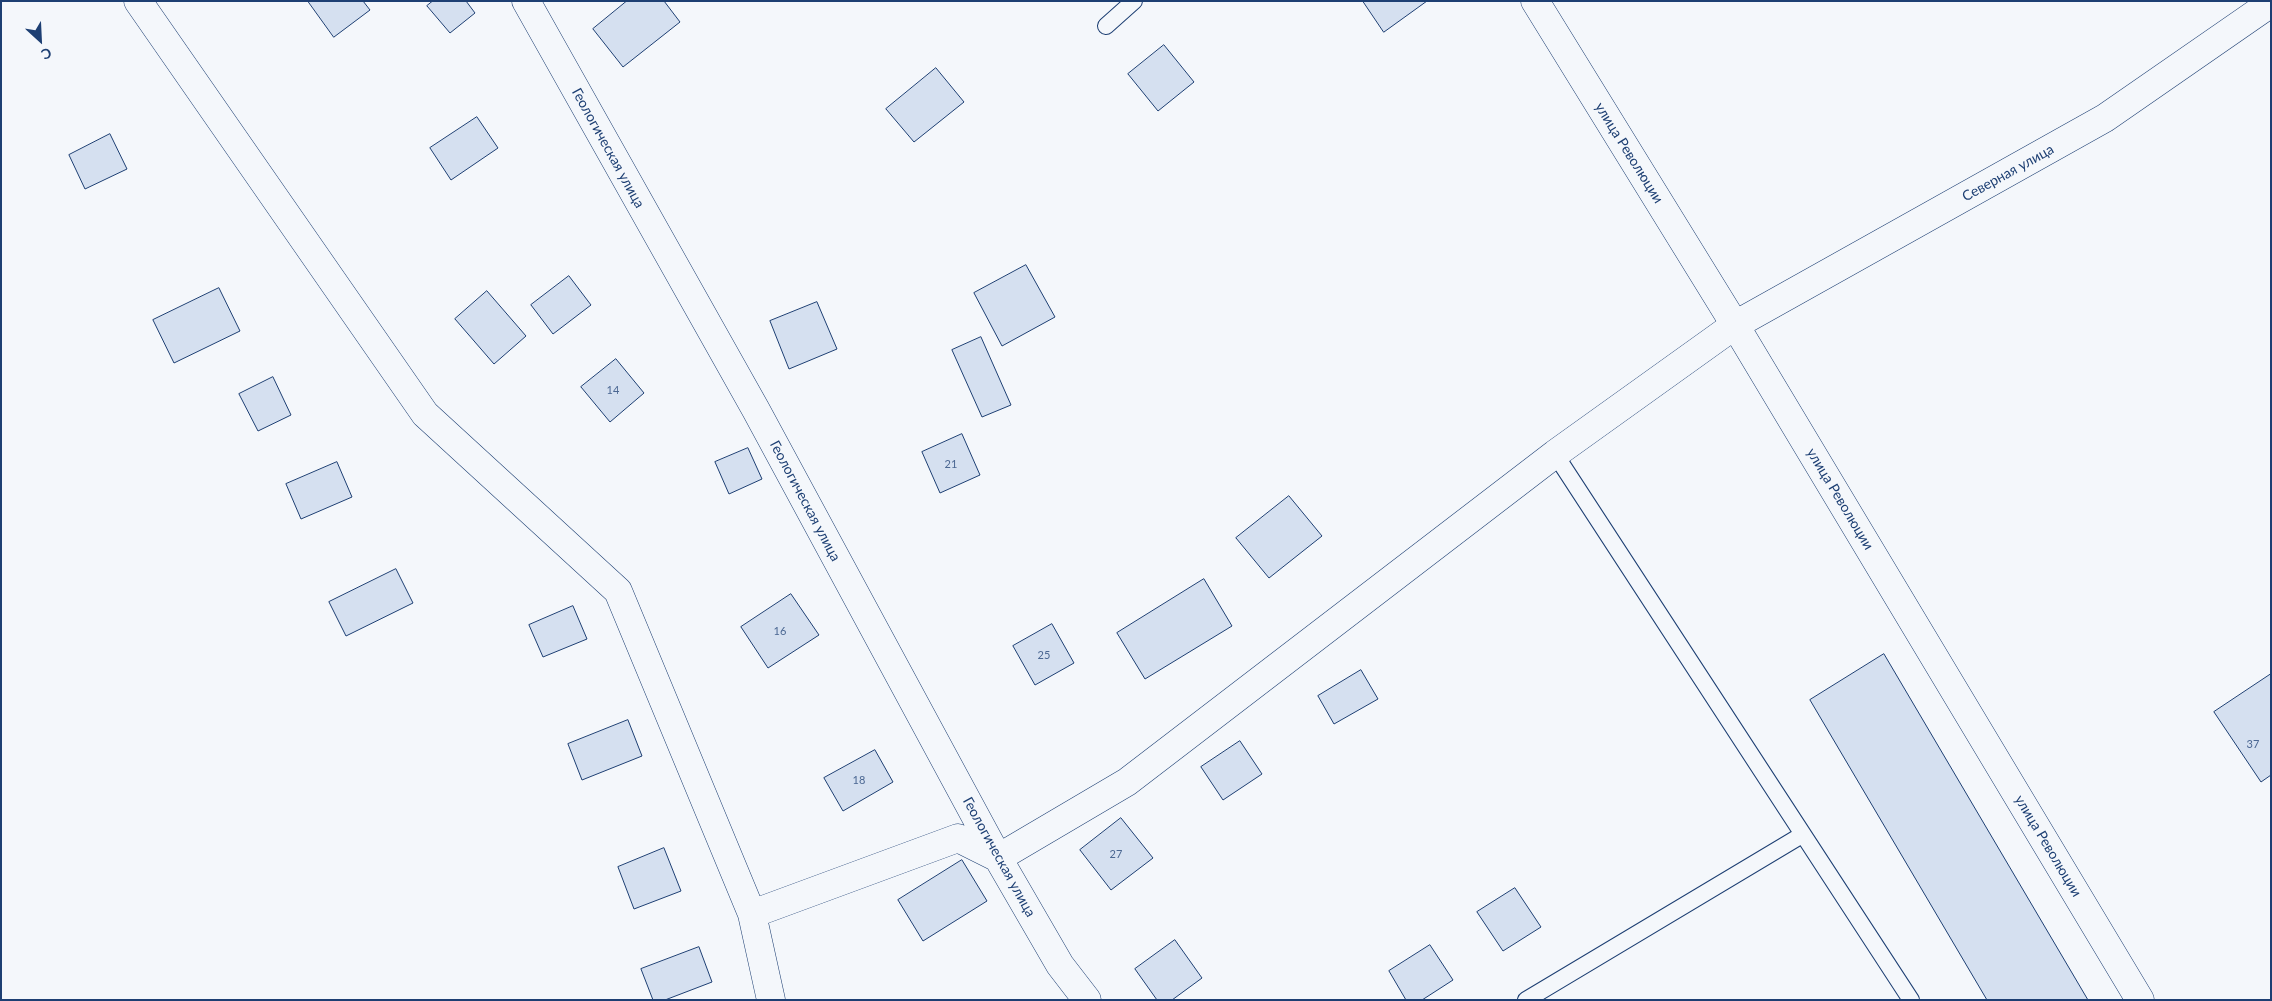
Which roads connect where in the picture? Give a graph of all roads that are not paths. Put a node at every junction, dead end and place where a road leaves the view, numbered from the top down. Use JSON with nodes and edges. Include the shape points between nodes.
{"nodes":[{"id":1,"x":138,"y":1,"type":"edge"},
{"id":2,"x":526,"y":1,"type":"edge"},
{"id":3,"x":1134,"y":1,"type":"edge"},
{"id":4,"x":1535,"y":1,"type":"edge"},
{"id":5,"x":2271,"y":3,"type":"edge"},
{"id":6,"x":1106,"y":26,"type":"dead end"},
{"id":7,"x":1736,"y":325,"type":"junction"},
{"id":8,"x":1555,"y":454,"type":"junction"},
{"id":9,"x":1802,"y":835,"type":"junction"},
{"id":10,"x":998,"y":858,"type":"junction"},
{"id":11,"x":752,"y":914,"type":"junction"},
{"id":12,"x":771,"y":1000,"type":"edge"},
{"id":13,"x":1087,"y":1000,"type":"edge"},
{"id":14,"x":1526,"y":1000,"type":"edge"},
{"id":15,"x":1910,"y":1000,"type":"edge"},
{"id":16,"x":2140,"y":1000,"type":"edge"}],
"edges":[{"from":1,"to":11,"type":"street","via":[[425,414],[618,591]]},
{"from":2,"to":10,"type":"street","name":"Геологическая улица","via":[[756,410]]},
{"from":3,"to":6,"type":"lane"},
{"from":4,"to":7,"type":"street","name":"улица Революции"},
{"from":5,"to":7,"type":"street","name":"Северная улица","via":[[2105,118]]},
{"from":7,"to":8,"type":"street","name":"Северная улица"},
{"from":7,"to":16,"type":"street","name":"улица Революции"},
{"from":8,"to":9,"type":"lane"},
{"from":8,"to":10,"type":"street","name":"Северная улица","via":[[1127,782]]},
{"from":9,"to":14,"type":"lane"},
{"from":9,"to":15,"type":"lane"},
{"from":10,"to":11,"type":"street","via":[[958,838]]},
{"from":10,"to":13,"type":"street","name":"Геологическая улица","via":[[1060,965]]},
{"from":11,"to":12,"type":"street"}]}
